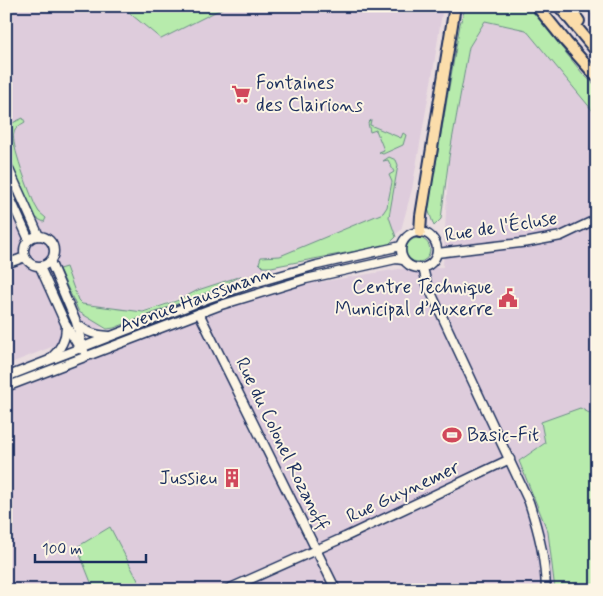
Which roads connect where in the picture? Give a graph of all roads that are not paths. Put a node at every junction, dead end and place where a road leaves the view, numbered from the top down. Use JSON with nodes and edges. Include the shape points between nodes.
{"nodes":[{"id":1,"x":455,"y":6,"type":"edge"},
{"id":2,"x":537,"y":6,"type":"edge"},
{"id":3,"x":544,"y":6,"type":"edge"},
{"id":4,"x":559,"y":6,"type":"edge"},
{"id":5,"x":568,"y":6,"type":"edge"},
{"id":6,"x":597,"y":44,"type":"edge"},
{"id":7,"x":597,"y":52,"type":"edge"},
{"id":8,"x":597,"y":70,"type":"edge"},
{"id":9,"x":597,"y":77,"type":"edge"},
{"id":10,"x":6,"y":163,"type":"edge"},
{"id":11,"x":6,"y":189,"type":"edge"},
{"id":12,"x":597,"y":219,"type":"edge"},
{"id":13,"x":420,"y":232,"type":"junction"},
{"id":14,"x":39,"y":236,"type":"junction"},
{"id":15,"x":29,"y":240,"type":"junction"},
{"id":16,"x":401,"y":246,"type":"junction"},
{"id":17,"x":437,"y":253,"type":"junction"},
{"id":18,"x":25,"y":257,"type":"junction"},
{"id":19,"x":403,"y":260,"type":"junction"},
{"id":20,"x":50,"y":261,"type":"junction"},
{"id":21,"x":6,"y":264,"type":"edge"},
{"id":22,"x":40,"y":266,"type":"junction"},
{"id":23,"x":423,"y":268,"type":"junction"},
{"id":24,"x":198,"y":314,"type":"junction"},
{"id":25,"x":76,"y":322,"type":"junction"},
{"id":26,"x":66,"y":325,"type":"junction"},
{"id":27,"x":112,"y":336,"type":"junction"},
{"id":28,"x":81,"y":348,"type":"junction"},
{"id":29,"x":86,"y":357,"type":"junction"},
{"id":30,"x":47,"y":362,"type":"junction"},
{"id":31,"x":6,"y":377,"type":"edge"},
{"id":32,"x":6,"y":387,"type":"edge"},
{"id":33,"x":510,"y":459,"type":"junction"},
{"id":34,"x":316,"y":550,"type":"junction"},
{"id":35,"x":226,"y":590,"type":"edge"},
{"id":36,"x":336,"y":590,"type":"edge"},
{"id":37,"x":546,"y":590,"type":"edge"}],
"edges":[{"from":1,"to":13,"type":"main road"},
{"from":2,"to":9,"type":"main road"},
{"from":3,"to":8,"type":"main road"},
{"from":4,"to":7,"type":"main road"},
{"from":5,"to":6,"type":"main road"},
{"from":10,"to":14,"type":"street"},
{"from":11,"to":15,"type":"street"},
{"from":12,"to":17,"type":"street","name":"Rue de l'Écluse","via":[[561,236]]},
{"from":13,"to":16,"type":"street","via":[[406,237]]},
{"from":13,"to":17,"type":"street","via":[[431,236]]},
{"from":14,"to":15,"type":"street"},
{"from":14,"to":20,"type":"street","via":[[48,239],[53,246],[54,255]]},
{"from":15,"to":18,"type":"street","via":[[24,248]]},
{"from":16,"to":19,"type":"street"},
{"from":16,"to":27,"type":"street","name":"Avenue Haussmann","via":[[252,284]]},
{"from":17,"to":23,"type":"street","via":[[433,263]]},
{"from":18,"to":21,"type":"street"},
{"from":18,"to":22,"type":"street","via":[[31,264]]},
{"from":19,"to":23,"type":"street","via":[[412,267]]},
{"from":19,"to":24,"type":"street","name":"Avenue Haussmann","via":[[306,279]]},
{"from":20,"to":22,"type":"street"},
{"from":20,"to":25,"type":"street"},
{"from":22,"to":26,"type":"street"},
{"from":23,"to":33,"type":"street","via":[[427,284]]},
{"from":24,"to":29,"type":"street","name":"Avenue Haussmann"},
{"from":24,"to":34,"type":"street","name":"Rue du Colonel Rozanoff"},
{"from":25,"to":27,"type":"street","via":[[94,335]]},
{"from":25,"to":28,"type":"street"},
{"from":26,"to":28,"type":"street"},
{"from":26,"to":30,"type":"street","via":[[62,346]]},
{"from":27,"to":28,"type":"street","name":"Avenue Haussmann"},
{"from":28,"to":29,"type":"street"},
{"from":28,"to":30,"type":"street","name":"Avenue Haussmann"},
{"from":29,"to":32,"type":"street","name":"Avenue Haussmann"},
{"from":30,"to":31,"type":"street","name":"Avenue Haussmann"},
{"from":33,"to":34,"type":"street","name":"Rue Guynemer"},
{"from":33,"to":37,"type":"street","via":[[541,539]]},
{"from":34,"to":35,"type":"street","name":"Rue Guynemer"},
{"from":34,"to":36,"type":"street","name":"Rue du Colonel Rozanoff"}]}
